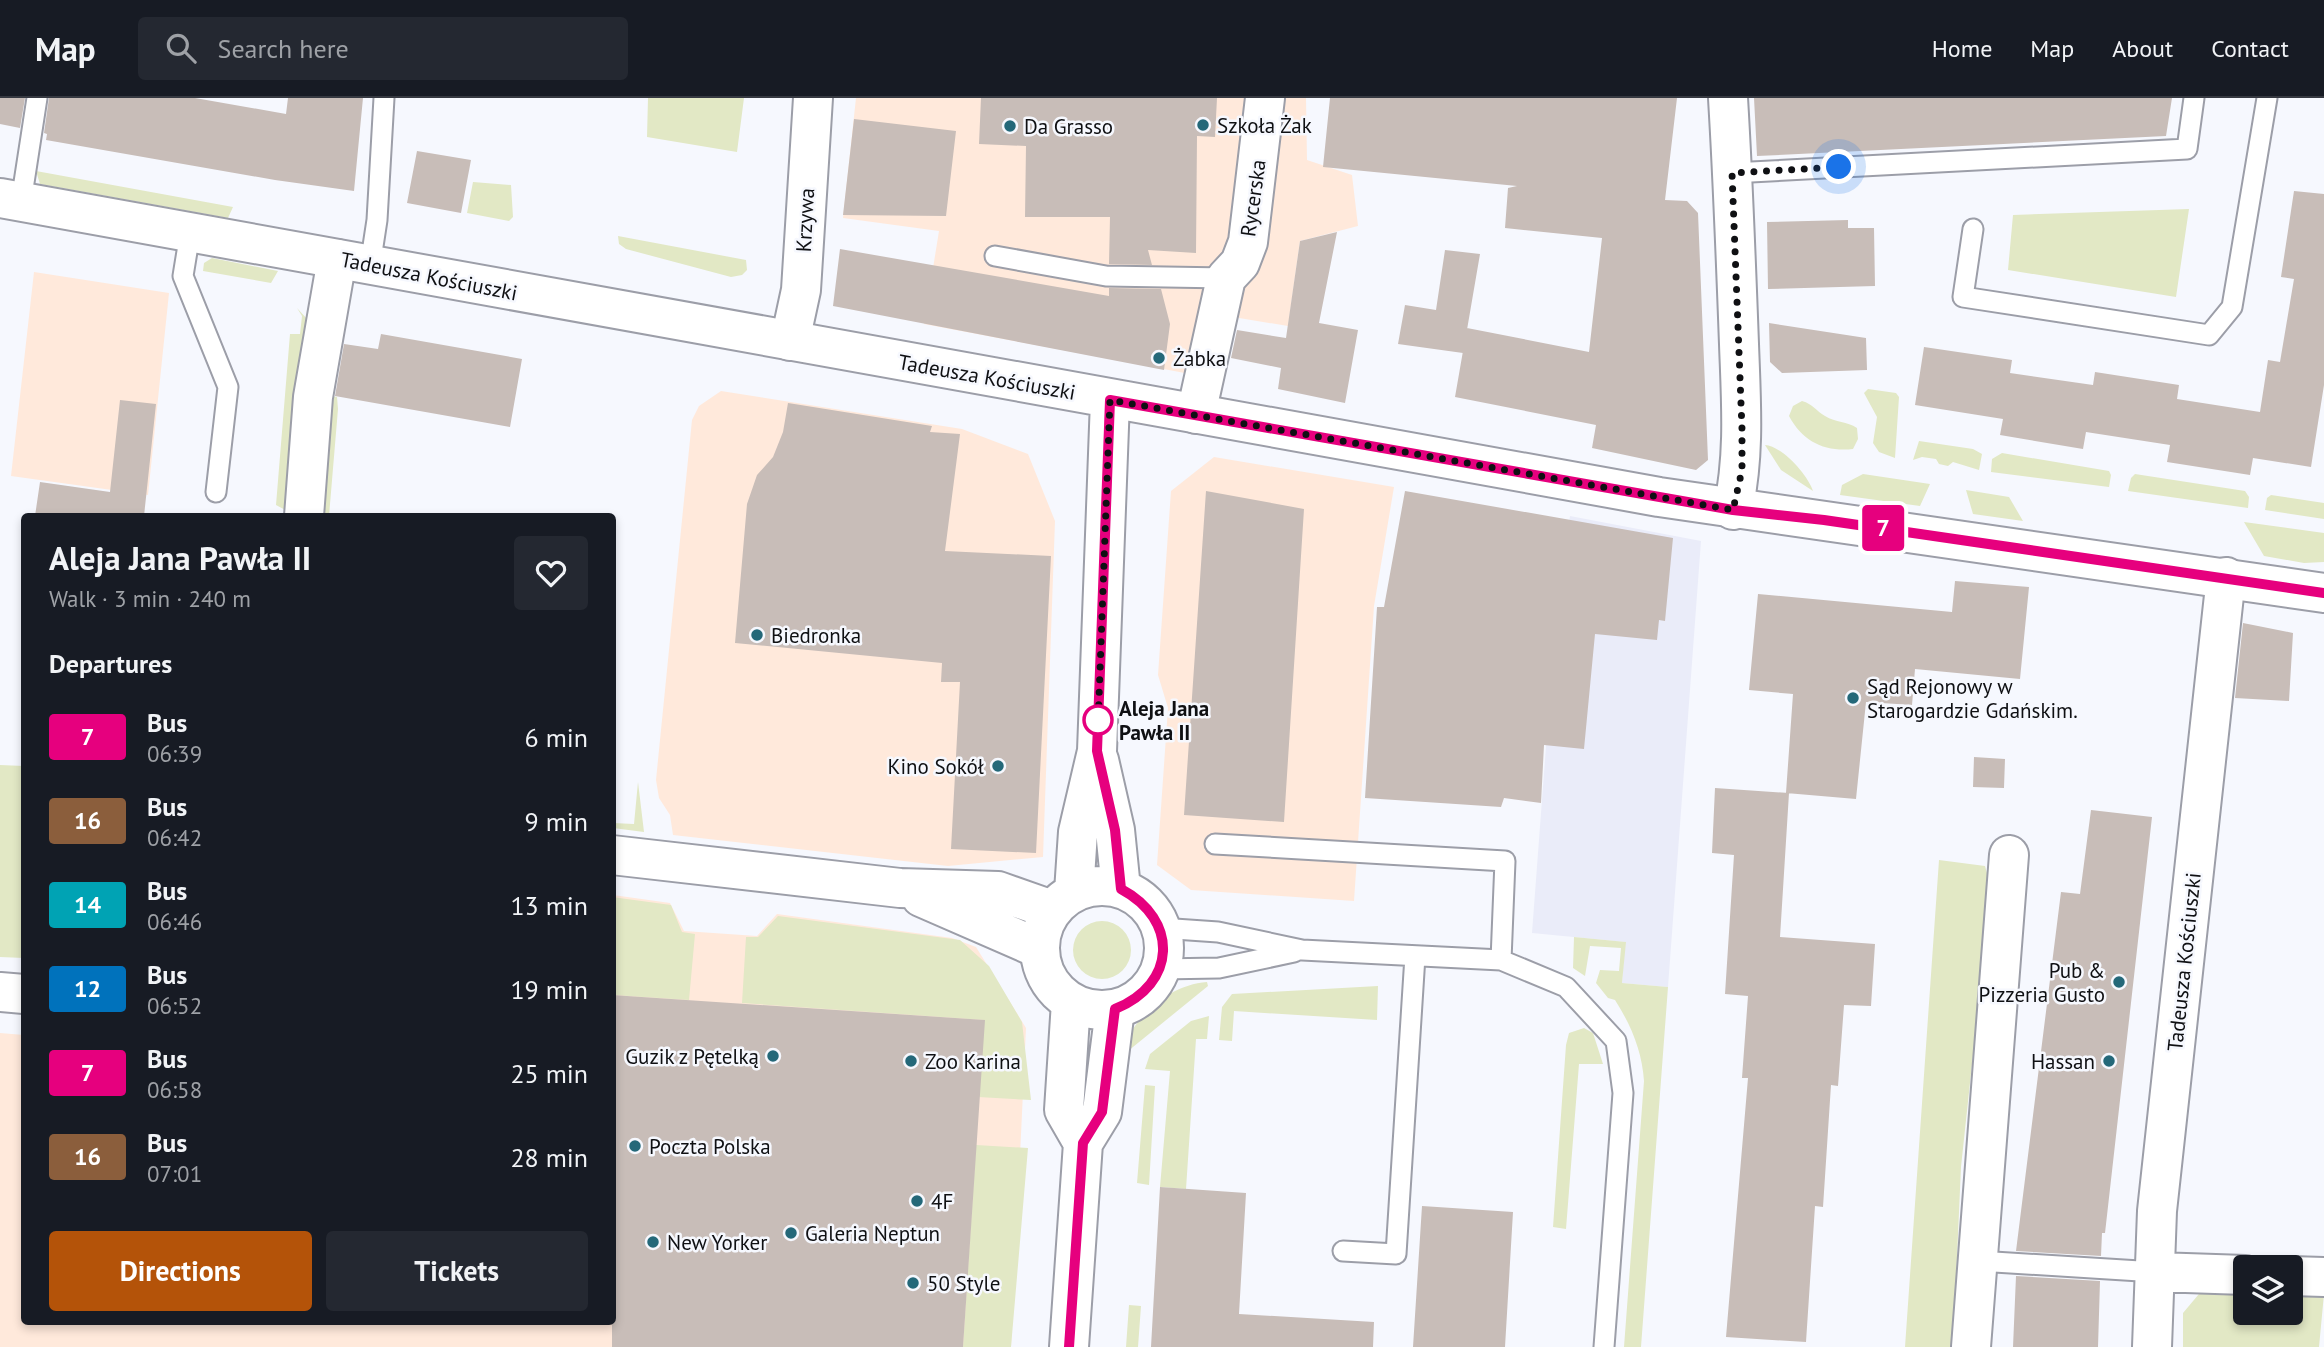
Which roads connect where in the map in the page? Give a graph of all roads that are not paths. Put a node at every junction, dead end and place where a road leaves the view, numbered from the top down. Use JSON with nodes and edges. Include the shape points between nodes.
{"nodes":[{"id":1,"x":37,"y":98,"type":"edge"},
{"id":2,"x":384,"y":98,"type":"edge"},
{"id":3,"x":813,"y":98,"type":"edge"},
{"id":4,"x":1265,"y":98,"type":"edge"},
{"id":5,"x":1728,"y":98,"type":"edge"},
{"id":6,"x":2194,"y":98,"type":"edge"},
{"id":7,"x":2267,"y":98,"type":"edge"},
{"id":8,"x":1732,"y":173,"type":"junction"},
{"id":9,"x":11,"y":200,"type":"edge"},
{"id":10,"x":1973,"y":229,"type":"dead end"},
{"id":11,"x":190,"y":233,"type":"junction"},
{"id":12,"x":995,"y":256,"type":"dead end"},
{"id":13,"x":353,"y":263,"type":"junction"},
{"id":14,"x":1226,"y":278,"type":"junction"},
{"id":15,"x":790,"y":341,"type":"junction"},
{"id":16,"x":1110,"y":400,"type":"junction"},
{"id":17,"x":1196,"y":414,"type":"junction"},
{"id":18,"x":216,"y":492,"type":"dead end"},
{"id":19,"x":1733,"y":510,"type":"junction"},
{"id":20,"x":304,"y":513,"type":"edge"},
{"id":21,"x":2226,"y":577,"type":"junction"},
{"id":22,"x":2324,"y":593,"type":"edge"},
{"id":23,"x":1097,"y":751,"type":"junction"},
{"id":24,"x":1215,"y":844,"type":"dead end"},
{"id":25,"x":616,"y":855,"type":"edge"},
{"id":26,"x":2009,"y":855,"type":"dead end"},
{"id":27,"x":900,"y":888,"type":"junction"},
{"id":28,"x":1121,"y":889,"type":"junction"},
{"id":29,"x":1063,"y":901,"type":"junction"},
{"id":30,"x":1160,"y":928,"type":"junction"},
{"id":31,"x":1040,"y":949,"type":"junction"},
{"id":32,"x":1302,"y":950,"type":"junction"},
{"id":33,"x":1415,"y":956,"type":"junction"},
{"id":34,"x":1502,"y":960,"type":"junction"},
{"id":35,"x":1160,"y":969,"type":"junction"},
{"id":36,"x":0,"y":992,"type":"edge"},
{"id":37,"x":21,"y":993,"type":"edge"},
{"id":38,"x":1070,"y":1002,"type":"junction"},
{"id":39,"x":1115,"y":1009,"type":"junction"},
{"id":40,"x":1083,"y":1143,"type":"junction"},
{"id":41,"x":1343,"y":1251,"type":"dead end"},
{"id":42,"x":1978,"y":1261,"type":"junction"},
{"id":43,"x":2156,"y":1272,"type":"junction"},
{"id":44,"x":2233,"y":1275,"type":"edge"},
{"id":45,"x":2303,"y":1276,"type":"edge"},
{"id":46,"x":2324,"y":1277,"type":"edge"},
{"id":47,"x":1069,"y":1347,"type":"edge"},
{"id":48,"x":1604,"y":1347,"type":"edge"},
{"id":49,"x":1972,"y":1347,"type":"edge"},
{"id":50,"x":2152,"y":1347,"type":"edge"}],
"edges":[{"from":1,"to":9,"type":"lane"},
{"from":2,"to":13,"type":"lane","via":[[377,220]]},
{"from":3,"to":15,"type":"street","name":"Krzywa","via":[[801,290]]},
{"from":4,"to":14,"type":"street","name":"Rycerska","via":[[1248,242],[1240,263]]},
{"from":5,"to":8,"type":"street"},
{"from":6,"to":8,"type":"lane","via":[[2187,149]]},
{"from":7,"to":10,"type":"lane","via":[[2232,307],[2209,335],[1963,297]]},
{"from":8,"to":19,"type":"street","via":[[1742,429],[1742,470]]},
{"from":9,"to":11,"type":"street","name":"Tadeusza Kościuszki"},
{"from":11,"to":13,"type":"street","name":"Tadeusza Kościuszki"},
{"from":11,"to":18,"type":"lane","via":[[183,276],[228,387]]},
{"from":12,"to":14,"type":"lane","via":[[1106,276]]},
{"from":13,"to":15,"type":"street","name":"Tadeusza Kościuszki"},
{"from":13,"to":20,"type":"street","via":[[313,397]]},
{"from":14,"to":17,"type":"street","name":"Rycerska"},
{"from":15,"to":16,"type":"street","name":"Tadeusza Kościuszki"},
{"from":16,"to":17,"type":"street","name":"Tadeusza Kościuszki"},
{"from":16,"to":23,"type":"street"},
{"from":17,"to":19,"type":"street","name":"Tadeusza Kościuszki"},
{"from":19,"to":21,"type":"street","name":"Tadeusza Kościuszki"},
{"from":21,"to":22,"type":"street","name":"Tadeusza Kościuszki"},
{"from":21,"to":43,"type":"street","name":"Tadeusza Kościuszki","via":[[2157,1211]]},
{"from":23,"to":28,"type":"street","via":[[1115,830]]},
{"from":23,"to":29,"type":"street"},
{"from":24,"to":34,"type":"lane","via":[[1505,861]]},
{"from":25,"to":27,"type":"street"},
{"from":26,"to":42,"type":"street"},
{"from":27,"to":29,"type":"street","via":[[998,891]]},
{"from":27,"to":31,"type":"street"},
{"from":28,"to":29,"type":"street","via":[[1097,886]]},
{"from":28,"to":30,"type":"street","via":[[1151,911]]},
{"from":29,"to":31,"type":"street","via":[[1043,928]]},
{"from":30,"to":32,"type":"lane","via":[[1218,932]]},
{"from":30,"to":35,"type":"street","via":[[1164,948]]},
{"from":31,"to":38,"type":"street","via":[[1043,970]]},
{"from":32,"to":33,"type":"lane"},
{"from":32,"to":35,"type":"lane","via":[[1219,968]]},
{"from":33,"to":34,"type":"lane"},
{"from":33,"to":41,"type":"lane","via":[[1396,1254]]},
{"from":34,"to":48,"type":"lane","via":[[1566,987],[1616,1041],[1623,1093]]},
{"from":35,"to":39,"type":"street","via":[[1142,994]]},
{"from":36,"to":37,"type":"street"},
{"from":38,"to":39,"type":"street","via":[[1092,1010]]},
{"from":38,"to":40,"type":"street","via":[[1064,1110]]},
{"from":39,"to":40,"type":"street","via":[[1102,1112]]},
{"from":40,"to":47,"type":"street"},
{"from":42,"to":43,"type":"lane"},
{"from":42,"to":49,"type":"street"},
{"from":43,"to":44,"type":"street"},
{"from":43,"to":50,"type":"street","name":"Tadeusza Kościuszki"},
{"from":45,"to":46,"type":"street"}]}
